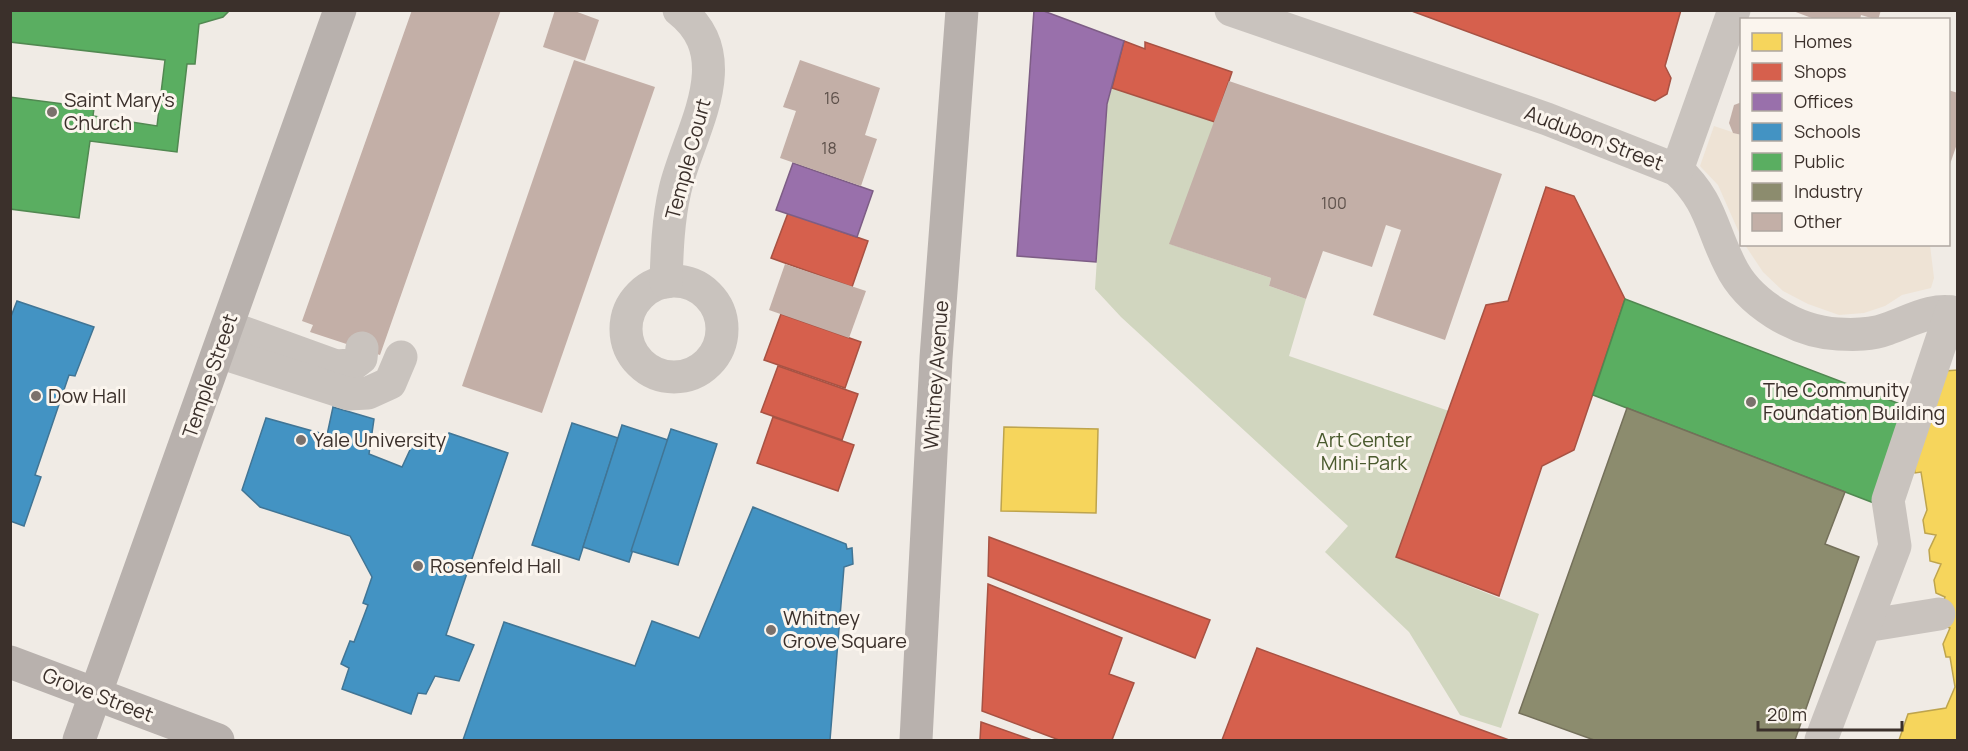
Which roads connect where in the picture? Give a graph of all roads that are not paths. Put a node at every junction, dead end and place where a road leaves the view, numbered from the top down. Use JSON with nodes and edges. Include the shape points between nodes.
{"nodes":[{"id":1,"x":340,"y":10,"type":"edge"},
{"id":2,"x":679,"y":10,"type":"edge"},
{"id":3,"x":962,"y":10,"type":"edge"},
{"id":4,"x":1231,"y":10,"type":"edge"},
{"id":5,"x":1734,"y":10,"type":"edge"},
{"id":6,"x":1677,"y":170,"type":"junction"},
{"id":7,"x":666,"y":282,"type":"dead end"},
{"id":8,"x":1954,"y":312,"type":"edge"},
{"id":9,"x":223,"y":340,"type":"junction"},
{"id":10,"x":362,"y":348,"type":"dead end"},
{"id":11,"x":400,"y":357,"type":"dead end"},
{"id":12,"x":1939,"y":614,"type":"dead end"},
{"id":13,"x":1865,"y":626,"type":"junction"},
{"id":14,"x":10,"y":662,"type":"edge"},
{"id":15,"x":97,"y":695,"type":"junction"},
{"id":16,"x":79,"y":741,"type":"edge"},
{"id":17,"x":218,"y":741,"type":"edge"},
{"id":18,"x":916,"y":741,"type":"edge"},
{"id":19,"x":1821,"y":741,"type":"edge"}],
"edges":[{"from":1,"to":9,"type":"main road","name":"Temple Street"},
{"from":2,"to":7,"type":"street","name":"Temple Court","via":[[704,43],[709,76],[704,107],[676,188]]},
{"from":3,"to":18,"type":"main road","name":"Whitney Avenue","via":[[935,370]]},
{"from":4,"to":6,"type":"street","name":"Audubon Street","via":[[1547,118]]},
{"from":5,"to":6,"type":"street"},
{"from":6,"to":8,"type":"street","name":"Audubon Street","via":[[1705,202],[1730,266],[1742,284],[1786,321],[1827,333],[1864,335],[1923,314]]},
{"from":8,"to":13,"type":"street","via":[[1888,500],[1895,546]]},
{"from":9,"to":10,"type":"street","via":[[336,366],[351,365],[361,358]]},
{"from":9,"to":11,"type":"street","via":[[349,394],[368,393],[390,383]]},
{"from":9,"to":15,"type":"main road","name":"Temple Street"},
{"from":12,"to":13,"type":"street"},
{"from":13,"to":19,"type":"street"},
{"from":14,"to":15,"type":"main road","name":"Grove Street"},
{"from":15,"to":16,"type":"main road","name":"Temple Street"},
{"from":15,"to":17,"type":"main road","name":"Grove Street"}]}
